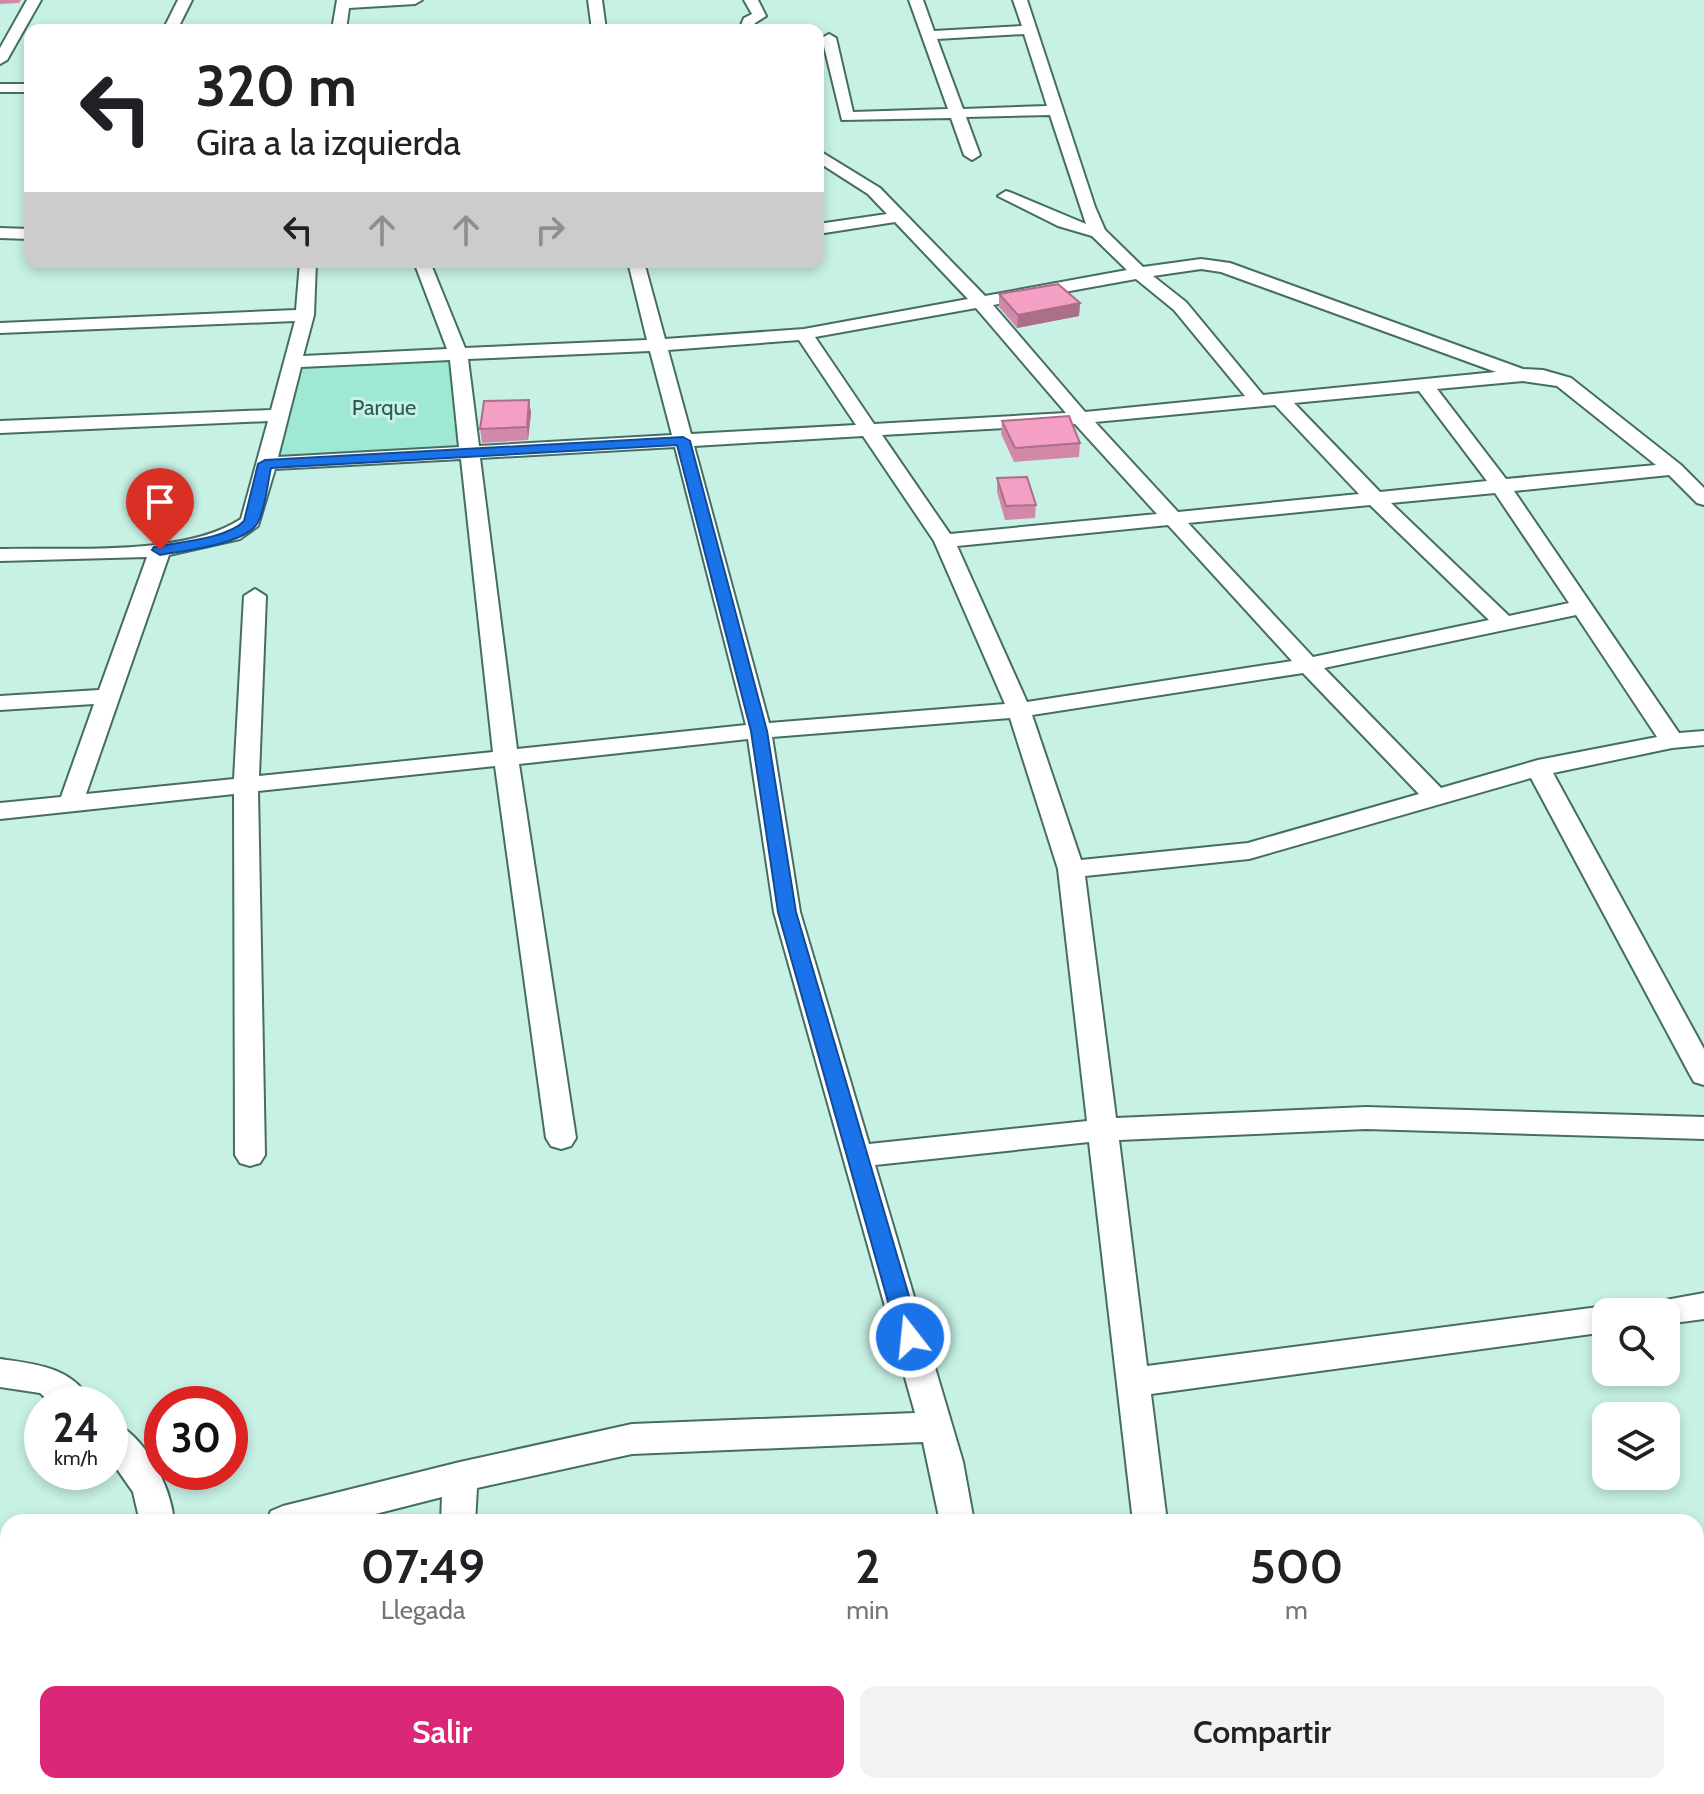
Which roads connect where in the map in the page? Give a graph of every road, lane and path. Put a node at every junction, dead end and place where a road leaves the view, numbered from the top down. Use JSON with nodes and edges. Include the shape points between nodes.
{"nodes":[{"id":1,"x":34,"y":0,"type":"edge"},
{"id":2,"x":185,"y":0,"type":"edge"},
{"id":3,"x":415,"y":0,"type":"edge"},
{"id":4,"x":595,"y":0,"type":"edge"},
{"id":5,"x":751,"y":0,"type":"edge"},
{"id":6,"x":916,"y":0,"type":"edge"},
{"id":7,"x":1020,"y":0,"type":"edge"},
{"id":8,"x":344,"y":2,"type":"edge"},
{"id":9,"x":173,"y":24,"type":"edge"},
{"id":10,"x":340,"y":24,"type":"edge"},
{"id":11,"x":598,"y":24,"type":"edge"},
{"id":12,"x":748,"y":24,"type":"edge"},
{"id":13,"x":1029,"y":30,"type":"junction"},
{"id":14,"x":929,"y":35,"type":"junction"},
{"id":15,"x":829,"y":38,"type":"dead end"},
{"id":16,"x":0,"y":60,"type":"edge"},
{"id":17,"x":0,"y":88,"type":"edge"},
{"id":18,"x":24,"y":88,"type":"edge"},
{"id":19,"x":1054,"y":110,"type":"junction"},
{"id":20,"x":959,"y":114,"type":"junction"},
{"id":21,"x":972,"y":155,"type":"dead end"},
{"id":22,"x":824,"y":159,"type":"edge"},
{"id":23,"x":1006,"y":196,"type":"dead end"},
{"id":24,"x":899,"y":217,"type":"junction"},
{"id":25,"x":824,"y":228,"type":"edge"},
{"id":26,"x":1098,"y":232,"type":"junction"},
{"id":27,"x":0,"y":233,"type":"edge"},
{"id":28,"x":24,"y":234,"type":"edge"},
{"id":29,"x":308,"y":268,"type":"edge"},
{"id":30,"x":424,"y":268,"type":"edge"},
{"id":31,"x":638,"y":268,"type":"edge"},
{"id":32,"x":1139,"y":273,"type":"junction"},
{"id":33,"x":980,"y":301,"type":"junction"},
{"id":34,"x":305,"y":315,"type":"junction"},
{"id":35,"x":0,"y":328,"type":"edge"},
{"id":36,"x":804,"y":334,"type":"junction"},
{"id":37,"x":658,"y":345,"type":"junction"},
{"id":38,"x":458,"y":354,"type":"junction"},
{"id":39,"x":292,"y":362,"type":"junction"},
{"id":40,"x":1523,"y":375,"type":"junction"},
{"id":41,"x":1423,"y":384,"type":"junction"},
{"id":42,"x":1279,"y":398,"type":"junction"},
{"id":43,"x":1258,"y":400,"type":"junction"},
{"id":44,"x":279,"y":415,"type":"junction"},
{"id":45,"x":1080,"y":418,"type":"junction"},
{"id":46,"x":0,"y":427,"type":"edge"},
{"id":47,"x":867,"y":430,"type":"junction"},
{"id":48,"x":683,"y":441,"type":"junction"},
{"id":49,"x":468,"y":453,"type":"junction"},
{"id":50,"x":265,"y":464,"type":"junction"},
{"id":51,"x":1674,"y":469,"type":"junction"},
{"id":52,"x":1501,"y":486,"type":"junction"},
{"id":53,"x":1375,"y":499,"type":"junction"},
{"id":54,"x":1704,"y":499,"type":"edge"},
{"id":55,"x":1175,"y":518,"type":"junction"},
{"id":56,"x":944,"y":541,"type":"junction"},
{"id":57,"x":160,"y":550,"type":"junction"},
{"id":58,"x":0,"y":555,"type":"edge"},
{"id":59,"x":255,"y":596,"type":"dead end"},
{"id":60,"x":1583,"y":607,"type":"junction"},
{"id":61,"x":1504,"y":623,"type":"junction"},
{"id":62,"x":1308,"y":665,"type":"junction"},
{"id":63,"x":108,"y":696,"type":"junction"},
{"id":64,"x":0,"y":703,"type":"edge"},
{"id":65,"x":1019,"y":710,"type":"junction"},
{"id":66,"x":759,"y":731,"type":"junction"},
{"id":67,"x":1704,"y":738,"type":"edge"},
{"id":68,"x":1672,"y":741,"type":"junction"},
{"id":69,"x":506,"y":757,"type":"junction"},
{"id":70,"x":1538,"y":768,"type":"junction"},
{"id":71,"x":246,"y":784,"type":"junction"},
{"id":72,"x":1435,"y":796,"type":"junction"},
{"id":73,"x":71,"y":803,"type":"junction"},
{"id":74,"x":0,"y":811,"type":"edge"},
{"id":75,"x":1071,"y":869,"type":"junction"},
{"id":76,"x":1704,"y":1075,"type":"edge"},
{"id":77,"x":1704,"y":1128,"type":"edge"},
{"id":78,"x":1102,"y":1130,"type":"junction"},
{"id":79,"x":561,"y":1138,"type":"dead end"},
{"id":80,"x":250,"y":1155,"type":"dead end"},
{"id":81,"x":858,"y":1156,"type":"junction"},
{"id":82,"x":1704,"y":1306,"type":"edge"},
{"id":83,"x":1680,"y":1309,"type":"edge"},
{"id":84,"x":1592,"y":1321,"type":"edge"},
{"id":85,"x":0,"y":1373,"type":"edge"},
{"id":86,"x":1133,"y":1382,"type":"junction"},
{"id":87,"x":55,"y":1386,"type":"edge"},
{"id":88,"x":936,"y":1427,"type":"junction"},
{"id":89,"x":128,"y":1455,"type":"edge"},
{"id":90,"x":460,"y":1477,"type":"junction"},
{"id":91,"x":157,"y":1514,"type":"edge"},
{"id":92,"x":314,"y":1514,"type":"edge"},
{"id":93,"x":458,"y":1514,"type":"edge"},
{"id":94,"x":955,"y":1514,"type":"edge"},
{"id":95,"x":1149,"y":1514,"type":"edge"}],
"edges":[{"from":1,"to":16,"type":"street"},
{"from":2,"to":9,"type":"street"},
{"from":3,"to":8,"type":"street"},
{"from":4,"to":11,"type":"street"},
{"from":5,"to":12,"type":"street","via":[[759,16]]},
{"from":6,"to":14,"type":"street"},
{"from":7,"to":13,"type":"street"},
{"from":8,"to":10,"type":"street"},
{"from":13,"to":14,"type":"street"},
{"from":13,"to":19,"type":"street"},
{"from":14,"to":20,"type":"street"},
{"from":15,"to":20,"type":"street","via":[[845,116]]},
{"from":17,"to":18,"type":"street"},
{"from":19,"to":20,"type":"street"},
{"from":19,"to":26,"type":"street"},
{"from":20,"to":21,"type":"street"},
{"from":22,"to":24,"type":"street","via":[[874,191]]},
{"from":23,"to":26,"type":"street","via":[[1064,223]]},
{"from":24,"to":25,"type":"street"},
{"from":24,"to":33,"type":"street"},
{"from":26,"to":32,"type":"street"},
{"from":27,"to":28,"type":"street"},
{"from":29,"to":34,"type":"street"},
{"from":30,"to":38,"type":"street"},
{"from":31,"to":37,"type":"street"},
{"from":32,"to":33,"type":"street"},
{"from":32,"to":40,"type":"street","via":[[1201,264],[1224,267]]},
{"from":32,"to":43,"type":"street","via":[[1180,306]]},
{"from":33,"to":36,"type":"street"},
{"from":33,"to":45,"type":"street"},
{"from":34,"to":35,"type":"street"},
{"from":34,"to":39,"type":"street"},
{"from":36,"to":37,"type":"street"},
{"from":36,"to":47,"type":"street"},
{"from":37,"to":38,"type":"street"},
{"from":37,"to":48,"type":"street"},
{"from":38,"to":39,"type":"street"},
{"from":38,"to":49,"type":"street"},
{"from":39,"to":44,"type":"street"},
{"from":40,"to":41,"type":"street"},
{"from":40,"to":51,"type":"street","via":[[1564,382]]},
{"from":41,"to":42,"type":"street"},
{"from":41,"to":52,"type":"street"},
{"from":42,"to":43,"type":"street"},
{"from":42,"to":53,"type":"street"},
{"from":43,"to":45,"type":"street"},
{"from":44,"to":46,"type":"street"},
{"from":44,"to":50,"type":"street"},
{"from":45,"to":47,"type":"street"},
{"from":45,"to":55,"type":"street"},
{"from":47,"to":48,"type":"street"},
{"from":47,"to":56,"type":"street"},
{"from":48,"to":49,"type":"street"},
{"from":48,"to":66,"type":"street"},
{"from":49,"to":50,"type":"street"},
{"from":49,"to":69,"type":"street"},
{"from":50,"to":57,"type":"street","via":[[251,522],[244,530]]},
{"from":51,"to":52,"type":"street"},
{"from":51,"to":54,"type":"street"},
{"from":52,"to":53,"type":"street"},
{"from":52,"to":60,"type":"street"},
{"from":53,"to":55,"type":"street"},
{"from":53,"to":61,"type":"street"},
{"from":55,"to":56,"type":"street"},
{"from":55,"to":62,"type":"street"},
{"from":56,"to":65,"type":"street"},
{"from":57,"to":58,"type":"street"},
{"from":57,"to":63,"type":"street"},
{"from":59,"to":71,"type":"street"},
{"from":60,"to":61,"type":"street"},
{"from":60,"to":68,"type":"street"},
{"from":61,"to":62,"type":"street"},
{"from":62,"to":65,"type":"street"},
{"from":62,"to":72,"type":"street"},
{"from":63,"to":64,"type":"street"},
{"from":63,"to":73,"type":"street"},
{"from":65,"to":66,"type":"street"},
{"from":65,"to":75,"type":"street"},
{"from":66,"to":69,"type":"street"},
{"from":66,"to":81,"type":"street","via":[[787,912]]},
{"from":67,"to":68,"type":"street"},
{"from":68,"to":70,"type":"street"},
{"from":69,"to":71,"type":"street"},
{"from":69,"to":79,"type":"street"},
{"from":70,"to":72,"type":"street"},
{"from":70,"to":76,"type":"street"},
{"from":71,"to":73,"type":"street"},
{"from":71,"to":80,"type":"street"},
{"from":72,"to":75,"type":"street","via":[[1249,851]]},
{"from":73,"to":74,"type":"street"},
{"from":75,"to":78,"type":"street"},
{"from":77,"to":78,"type":"street","via":[[1366,1118]]},
{"from":78,"to":81,"type":"street"},
{"from":78,"to":86,"type":"street"},
{"from":81,"to":88,"type":"street"},
{"from":82,"to":83,"type":"street"},
{"from":84,"to":86,"type":"street"},
{"from":85,"to":87,"type":"street","via":[[48,1380]]},
{"from":86,"to":95,"type":"street"},
{"from":88,"to":90,"type":"street","via":[[632,1439]]},
{"from":88,"to":94,"type":"street"},
{"from":89,"to":91,"type":"street"},
{"from":90,"to":92,"type":"street"},
{"from":90,"to":93,"type":"street"}]}
